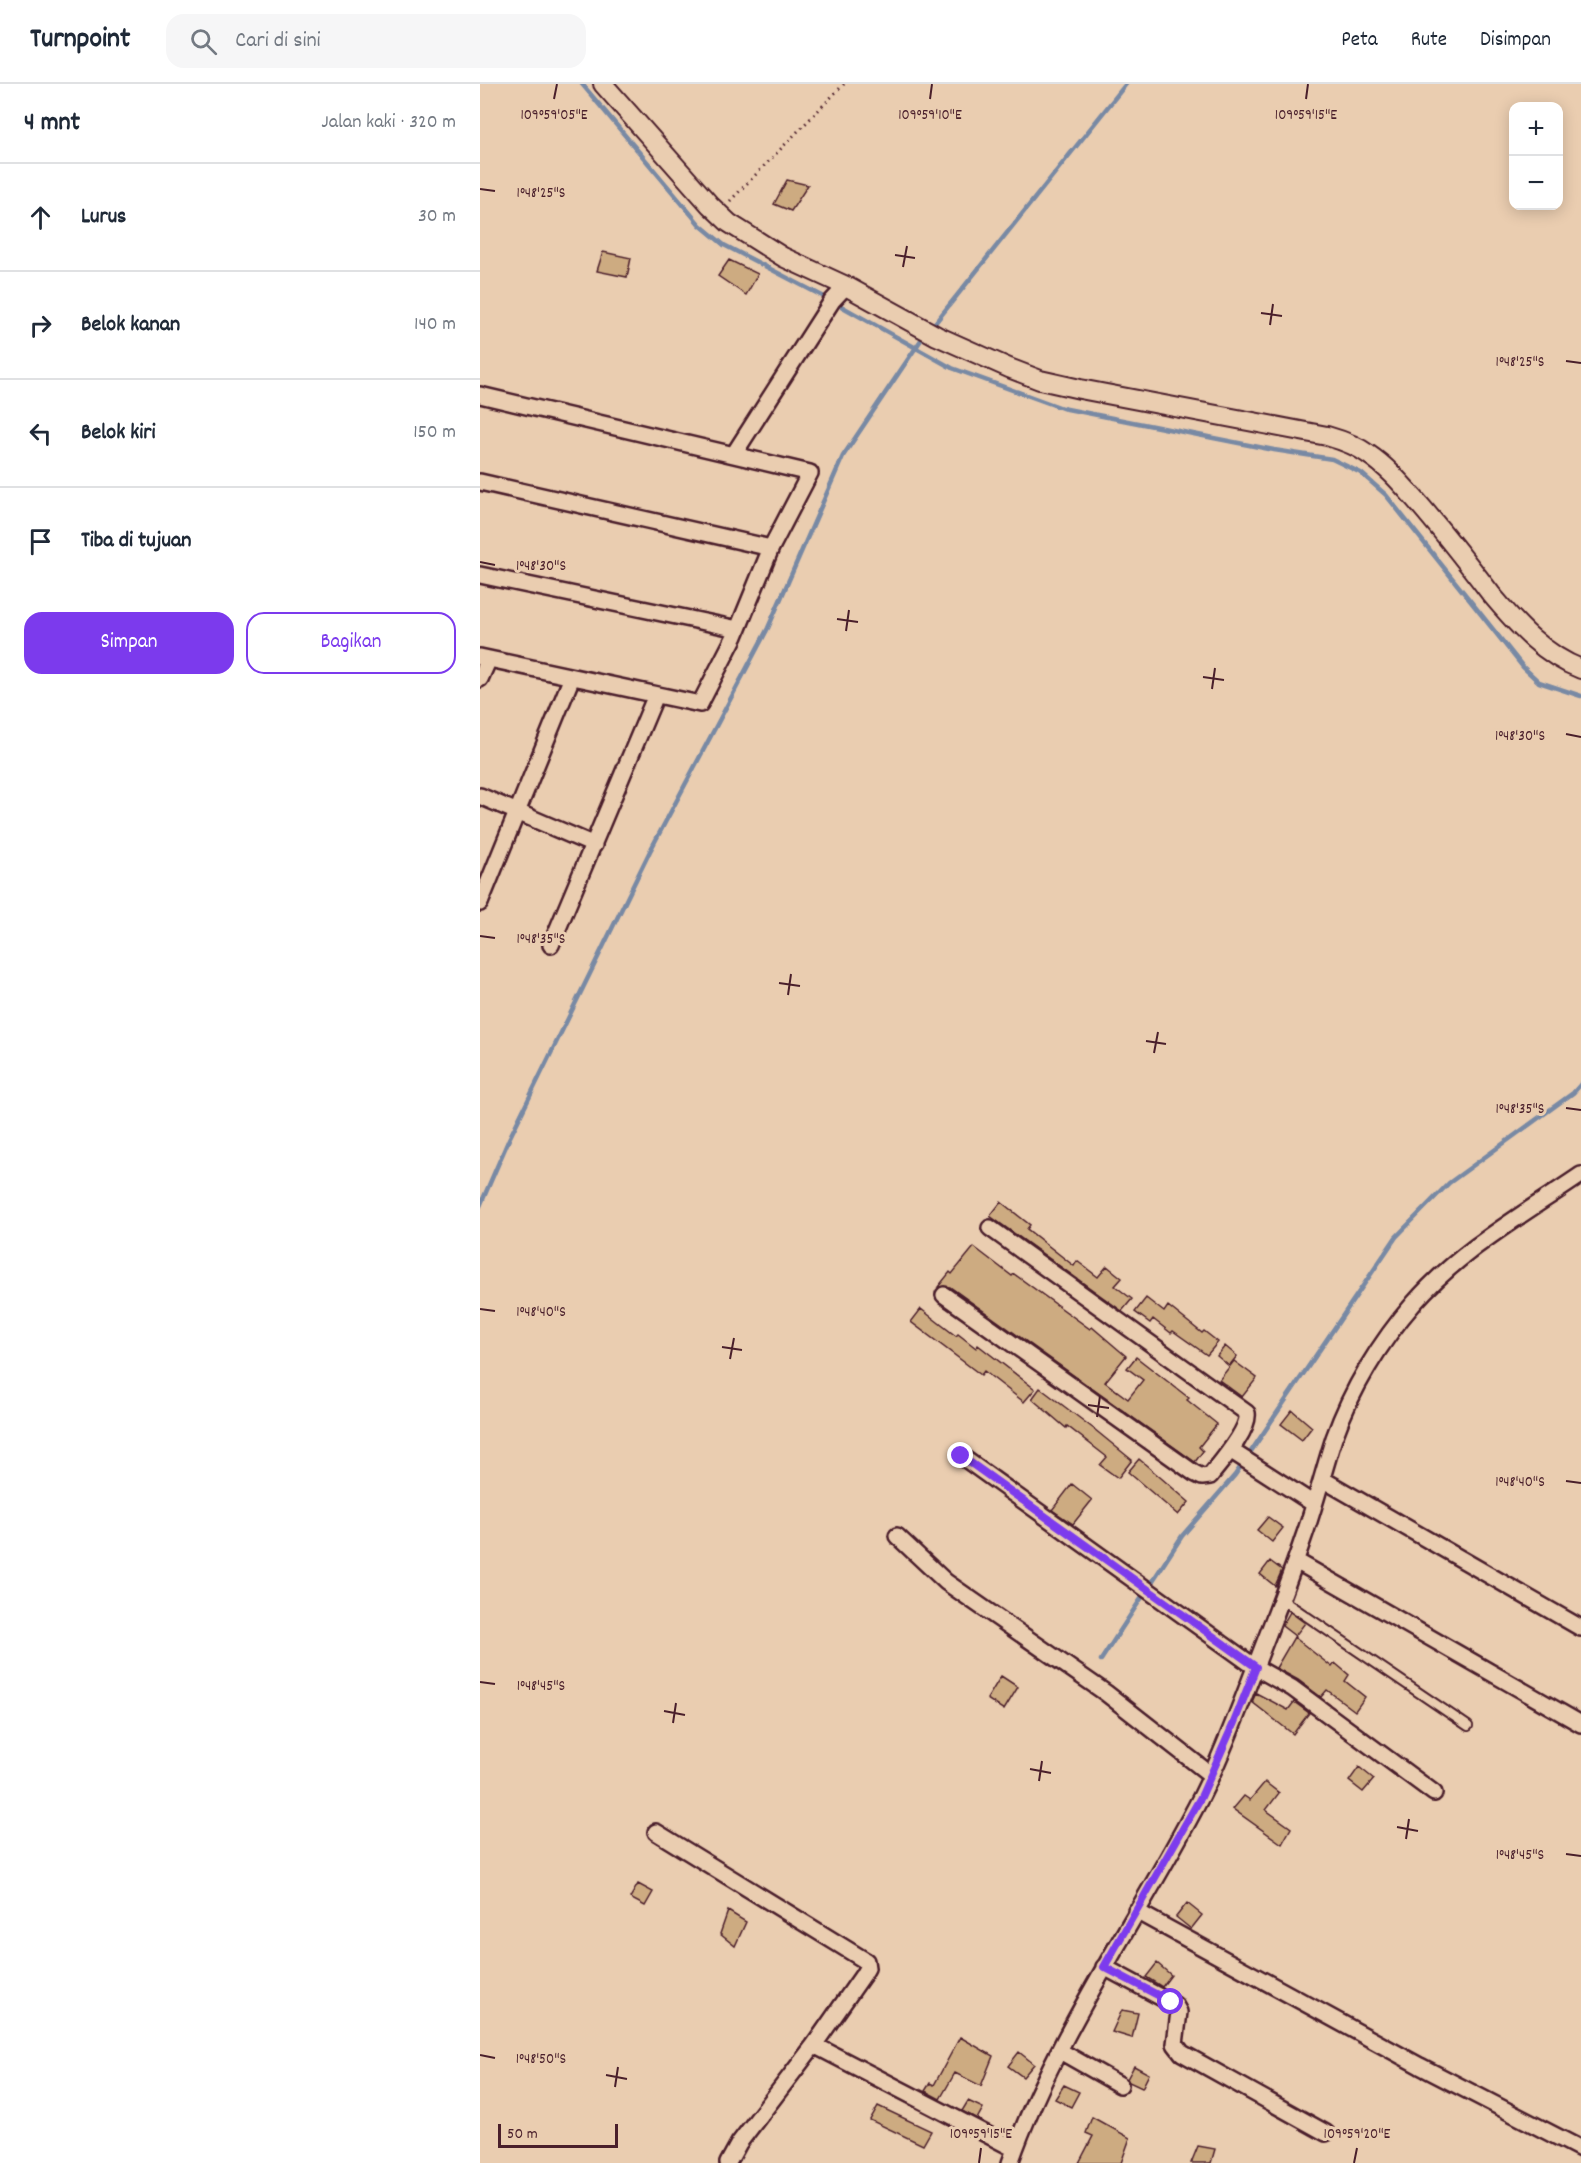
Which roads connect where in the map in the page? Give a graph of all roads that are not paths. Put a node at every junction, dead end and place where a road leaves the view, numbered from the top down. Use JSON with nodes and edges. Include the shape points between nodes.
{"nodes":[{"id":1,"x":603,"y":84,"type":"edge"},
{"id":2,"x":846,"y":286,"type":"junction"},
{"id":3,"x":480,"y":395,"type":"edge"},
{"id":4,"x":734,"y":454,"type":"junction"},
{"id":5,"x":480,"y":482,"type":"edge"},
{"id":6,"x":771,"y":548,"type":"junction"},
{"id":7,"x":480,"y":575,"type":"edge"},
{"id":8,"x":738,"y":629,"type":"junction"},
{"id":9,"x":484,"y":658,"type":"edge"},
{"id":10,"x":1581,"y":669,"type":"edge"},
{"id":11,"x":572,"y":677,"type":"junction"},
{"id":12,"x":480,"y":679,"type":"edge"},
{"id":13,"x":656,"y":695,"type":"junction"},
{"id":14,"x":480,"y":796,"type":"edge"},
{"id":15,"x":518,"y":812,"type":"junction"},
{"id":16,"x":594,"y":845,"type":"junction"},
{"id":17,"x":480,"y":903,"type":"edge"},
{"id":18,"x":551,"y":945,"type":"dead end"},
{"id":19,"x":1581,"y":1175,"type":"edge"},
{"id":20,"x":990,"y":1228,"type":"dead end"},
{"id":21,"x":944,"y":1295,"type":"dead end"},
{"id":22,"x":1230,"y":1450,"type":"junction"},
{"id":23,"x":961,"y":1456,"type":"dead end"},
{"id":24,"x":1322,"y":1479,"type":"junction"},
{"id":25,"x":1314,"y":1504,"type":"junction"},
{"id":26,"x":897,"y":1536,"type":"dead end"},
{"id":27,"x":1296,"y":1561,"type":"junction"},
{"id":28,"x":1281,"y":1599,"type":"junction"},
{"id":29,"x":1581,"y":1628,"type":"edge"},
{"id":30,"x":1256,"y":1667,"type":"junction"},
{"id":31,"x":1581,"y":1724,"type":"edge"},
{"id":32,"x":1468,"y":1726,"type":"dead end"},
{"id":33,"x":1211,"y":1775,"type":"junction"},
{"id":34,"x":1434,"y":1793,"type":"dead end"},
{"id":35,"x":656,"y":1833,"type":"dead end"},
{"id":36,"x":1136,"y":1911,"type":"junction"},
{"id":37,"x":1104,"y":1967,"type":"junction"},
{"id":38,"x":814,"y":2045,"type":"junction"},
{"id":39,"x":1060,"y":2051,"type":"junction"},
{"id":40,"x":1120,"y":2085,"type":"dead end"},
{"id":41,"x":1326,"y":2133,"type":"dead end"},
{"id":42,"x":1581,"y":2149,"type":"edge"},
{"id":43,"x":1012,"y":2156,"type":"edge"},
{"id":44,"x":728,"y":2163,"type":"edge"}],
"edges":[{"from":1,"to":2,"type":"street","via":[[718,214],[783,257]]},
{"from":2,"to":4,"type":"street","via":[[832,301]]},
{"from":2,"to":10,"type":"street","via":[[929,332],[1041,380],[1346,441],[1389,469],[1530,637]]},
{"from":3,"to":4,"type":"street"},
{"from":4,"to":6,"type":"street","via":[[810,473]]},
{"from":5,"to":6,"type":"street"},
{"from":6,"to":8,"type":"street"},
{"from":7,"to":8,"type":"street"},
{"from":8,"to":13,"type":"street","via":[[700,704]]},
{"from":9,"to":11,"type":"street"},
{"from":9,"to":12,"type":"street"},
{"from":11,"to":13,"type":"street"},
{"from":11,"to":15,"type":"street"},
{"from":13,"to":16,"type":"street"},
{"from":14,"to":15,"type":"street"},
{"from":15,"to":16,"type":"street"},
{"from":15,"to":17,"type":"street"},
{"from":16,"to":18,"type":"street"},
{"from":19,"to":24,"type":"street","via":[[1450,1267],[1414,1303],[1382,1345],[1357,1388],[1335,1435]]},
{"from":20,"to":22,"type":"street","via":[[1247,1413],[1246,1425]]},
{"from":21,"to":22,"type":"street","via":[[1194,1473],[1210,1476]]},
{"from":22,"to":25,"type":"street"},
{"from":23,"to":30,"type":"street"},
{"from":24,"to":25,"type":"street"},
{"from":24,"to":29,"type":"street"},
{"from":25,"to":27,"type":"street"},
{"from":26,"to":33,"type":"street","via":[[946,1582],[1106,1693]]},
{"from":27,"to":28,"type":"street"},
{"from":27,"to":31,"type":"street"},
{"from":28,"to":30,"type":"street"},
{"from":28,"to":32,"type":"lane"},
{"from":30,"to":33,"type":"street"},
{"from":30,"to":34,"type":"street","via":[[1292,1688]]},
{"from":33,"to":36,"type":"street"},
{"from":35,"to":38,"type":"street","via":[[866,1961],[864,1975]]},
{"from":36,"to":37,"type":"street"},
{"from":36,"to":42,"type":"street"},
{"from":37,"to":39,"type":"street"},
{"from":37,"to":41,"type":"street","via":[[1175,2005],[1179,2012],[1175,2044],[1182,2053]]},
{"from":38,"to":43,"type":"street"},
{"from":38,"to":44,"type":"street"},
{"from":39,"to":40,"type":"street"},
{"from":39,"to":43,"type":"street"}]}
